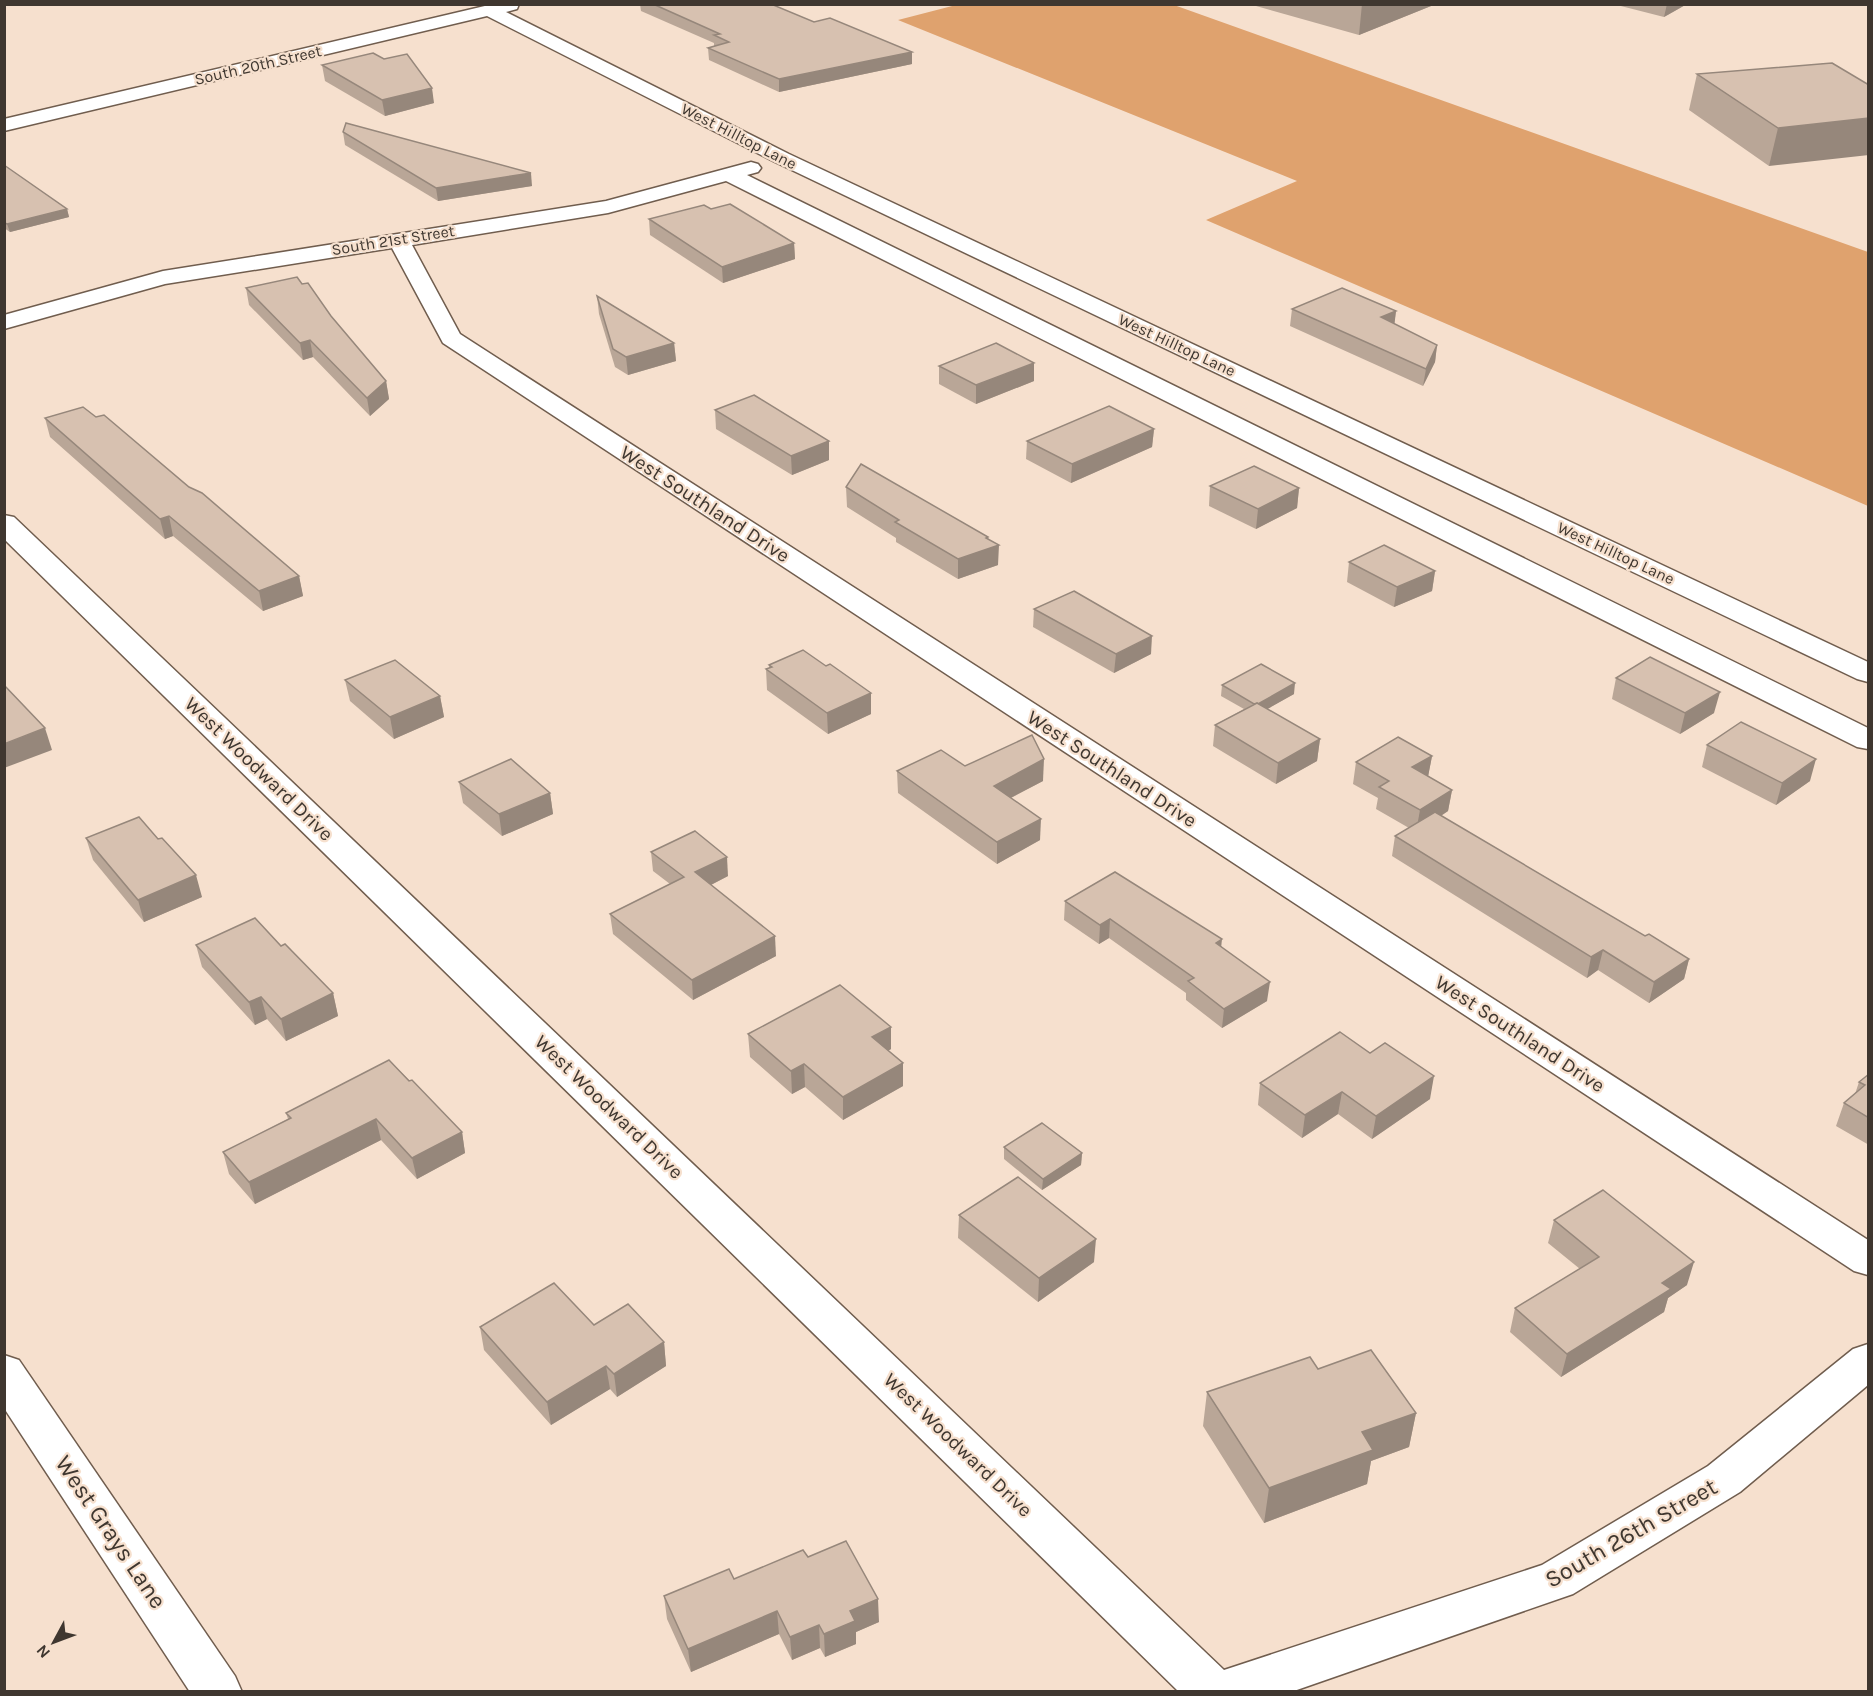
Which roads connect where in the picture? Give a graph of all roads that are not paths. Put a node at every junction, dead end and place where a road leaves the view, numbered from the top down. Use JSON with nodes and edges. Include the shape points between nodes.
{"nodes":[{"id":1,"x":511,"y":4,"type":"edge"},
{"id":2,"x":489,"y":10,"type":"junction"},
{"id":3,"x":4,"y":125,"type":"edge"},
{"id":4,"x":782,"y":158,"type":"junction"},
{"id":5,"x":730,"y":175,"type":"junction"},
{"id":6,"x":398,"y":239,"type":"junction"},
{"id":7,"x":4,"y":322,"type":"edge"},
{"id":8,"x":4,"y":523,"type":"edge"},
{"id":9,"x":1869,"y":673,"type":"edge"},
{"id":10,"x":1869,"y":740,"type":"edge"},
{"id":11,"x":1869,"y":1260,"type":"edge"},
{"id":12,"x":1869,"y":1361,"type":"edge"},
{"id":13,"x":4,"y":1372,"type":"edge"},
{"id":14,"x":218,"y":1692,"type":"edge"},
{"id":15,"x":1213,"y":1692,"type":"edge"},
{"id":16,"x":1225,"y":1692,"type":"edge"}],
"edges":[{"from":1,"to":2,"type":"street","name":"South 20th Street"},
{"from":2,"to":3,"type":"street","name":"South 20th Street"},
{"from":2,"to":4,"type":"street","name":"West Hilltop Lane"},
{"from":4,"to":5,"type":"street","name":"South 21st Street"},
{"from":4,"to":9,"type":"street","name":"West Hilltop Lane"},
{"from":5,"to":6,"type":"street","name":"South 21st Street","via":[[608,207]]},
{"from":5,"to":10,"type":"street","name":"West Hilltop Lane"},
{"from":6,"to":7,"type":"street","name":"South 21st Street","via":[[163,278]]},
{"from":6,"to":11,"type":"street","name":"West Southland Drive","via":[[451,338]]},
{"from":8,"to":15,"type":"street","name":"West Woodward Drive"},
{"from":12,"to":16,"type":"street","name":"South 26th Street","via":[[1724,1479],[1557,1580]]},
{"from":13,"to":14,"type":"street","name":"West Grays Lane"}]}
